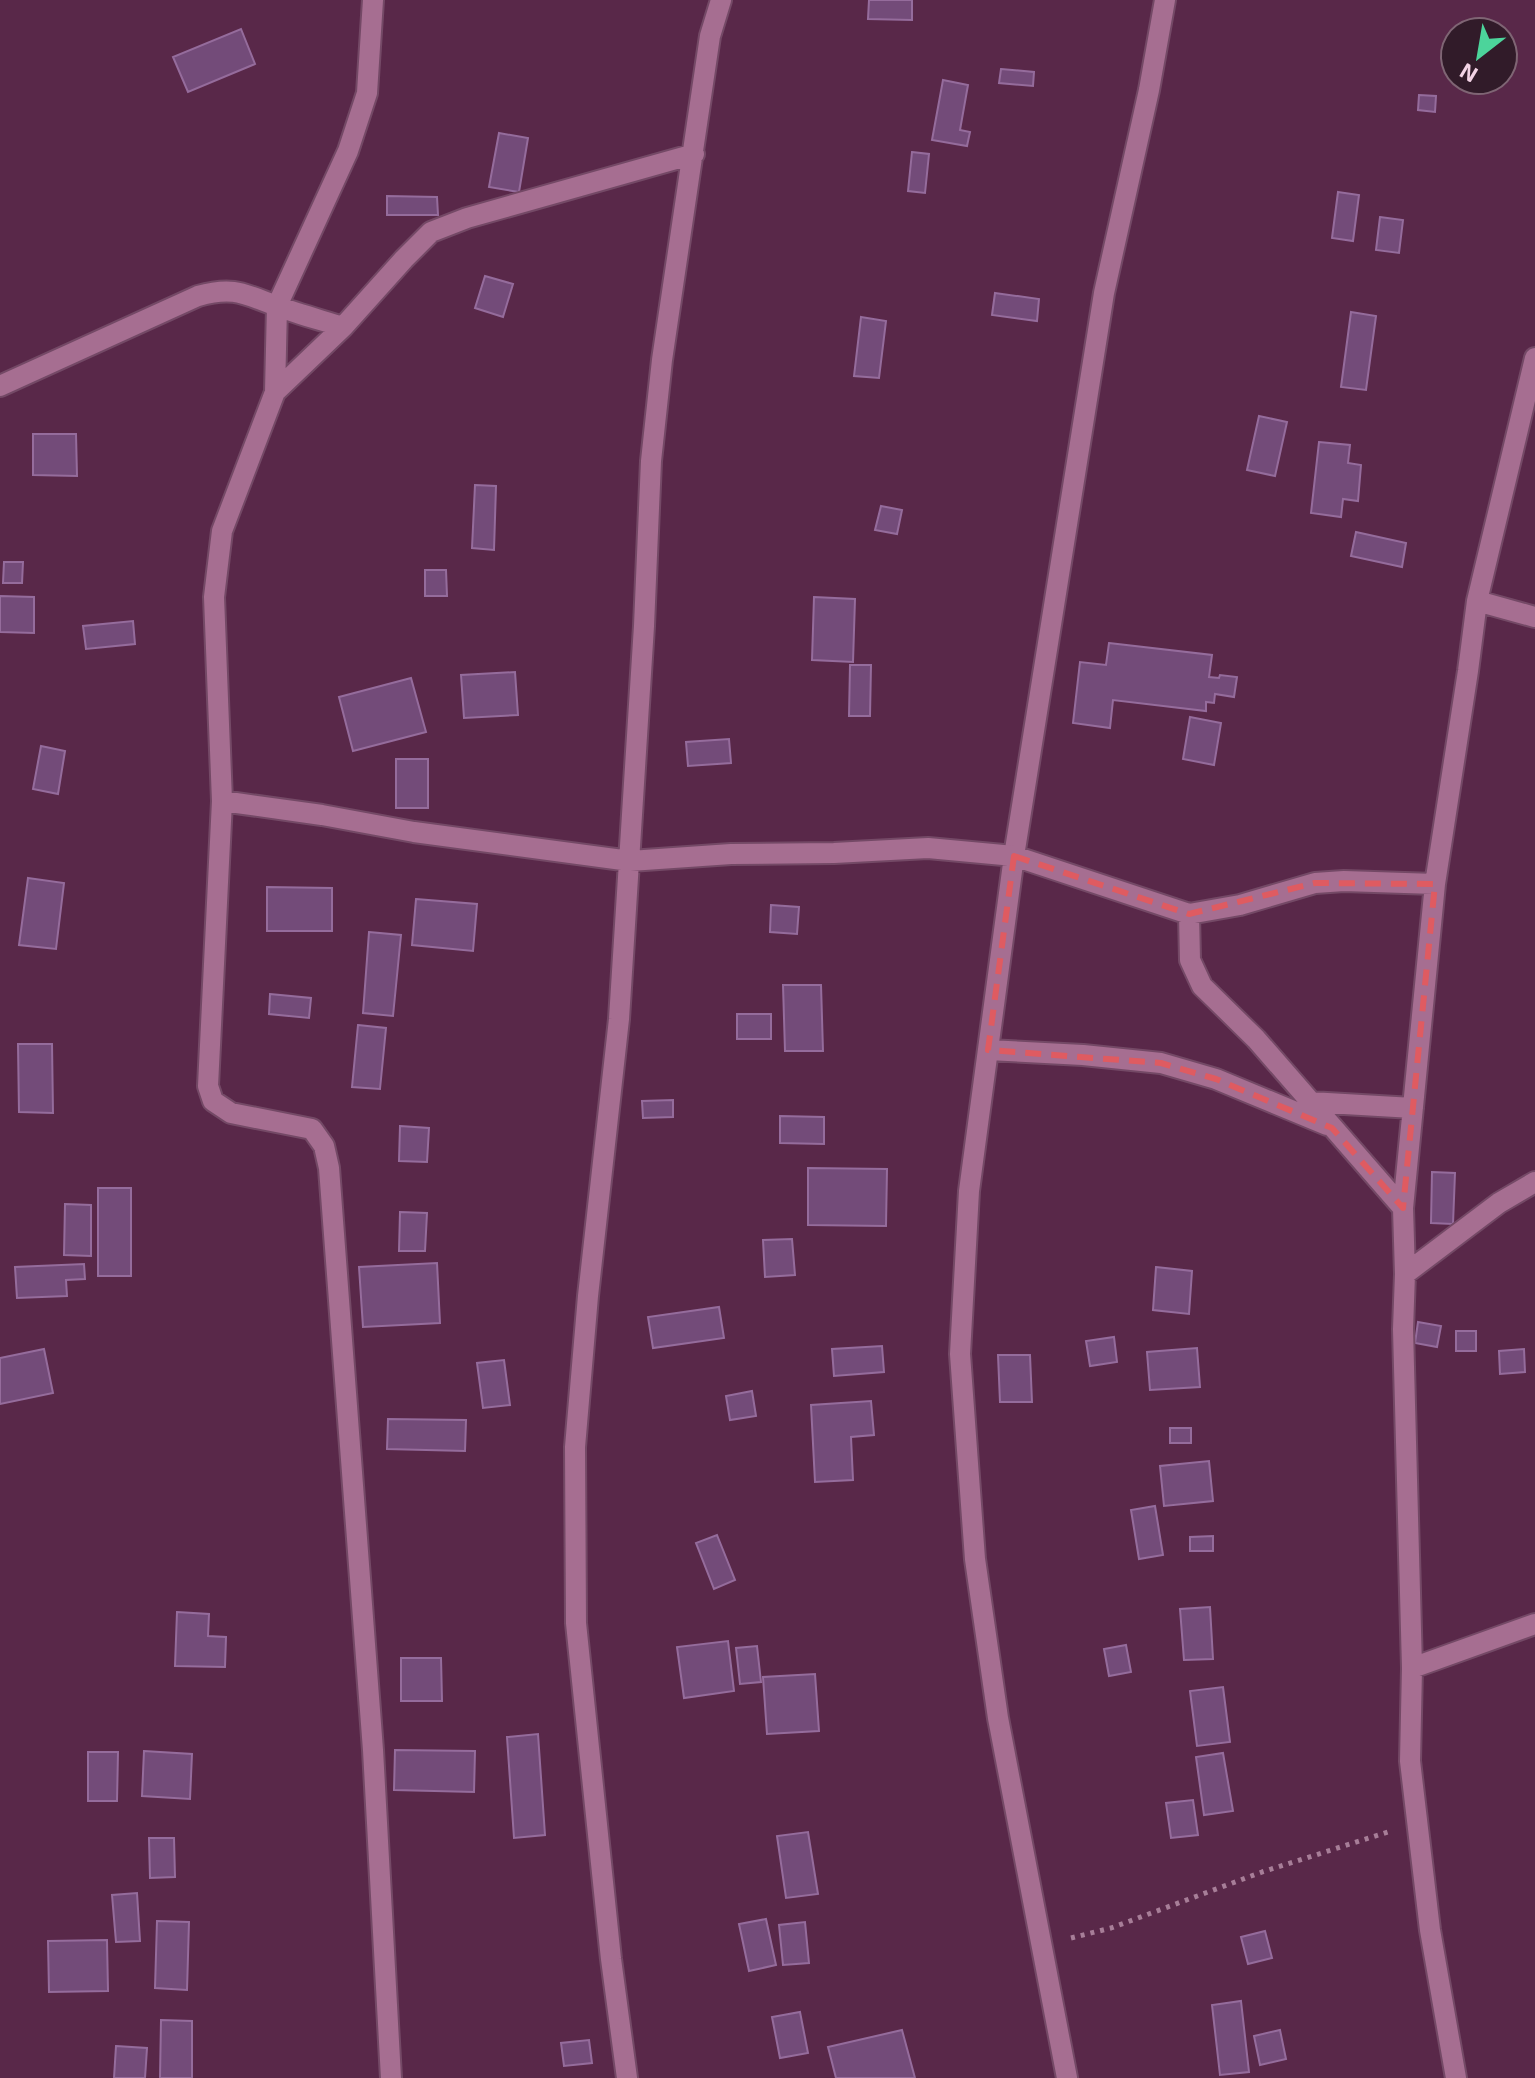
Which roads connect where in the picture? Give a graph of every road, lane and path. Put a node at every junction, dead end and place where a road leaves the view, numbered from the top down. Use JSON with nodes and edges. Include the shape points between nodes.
{"nodes":[{"id":1,"x":373,"y":0,"type":"edge"},
{"id":2,"x":721,"y":0,"type":"edge"},
{"id":3,"x":1165,"y":0,"type":"edge"},
{"id":4,"x":694,"y":154,"type":"junction"},
{"id":5,"x":277,"y":306,"type":"junction"},
{"id":6,"x":343,"y":327,"type":"junction"},
{"id":7,"x":1535,"y":358,"type":"edge"},
{"id":8,"x":0,"y":386,"type":"edge"},
{"id":9,"x":275,"y":392,"type":"junction"},
{"id":10,"x":1477,"y":601,"type":"junction"},
{"id":11,"x":1535,"y":617,"type":"edge"},
{"id":12,"x":222,"y":801,"type":"junction"},
{"id":13,"x":1014,"y":856,"type":"junction"},
{"id":14,"x":630,"y":861,"type":"junction"},
{"id":15,"x":1435,"y":884,"type":"junction"},
{"id":16,"x":1189,"y":914,"type":"junction"},
{"id":17,"x":988,"y":1050,"type":"junction"},
{"id":18,"x":1310,"y":1102,"type":"junction"},
{"id":19,"x":1413,"y":1108,"type":"junction"},
{"id":20,"x":1332,"y":1128,"type":"junction"},
{"id":21,"x":1535,"y":1182,"type":"edge"},
{"id":22,"x":1403,"y":1208,"type":"junction"},
{"id":23,"x":1405,"y":1274,"type":"junction"},
{"id":24,"x":1535,"y":1624,"type":"edge"},
{"id":25,"x":1412,"y":1668,"type":"junction"},
{"id":26,"x":1419,"y":1823,"type":"junction"},
{"id":27,"x":1043,"y":1945,"type":"junction"},
{"id":28,"x":391,"y":2078,"type":"edge"},
{"id":29,"x":627,"y":2078,"type":"edge"},
{"id":30,"x":1067,"y":2078,"type":"edge"},
{"id":31,"x":1456,"y":2078,"type":"edge"}],
"edges":[{"from":1,"to":5,"type":"street","via":[[367,93],[348,151]]},
{"from":2,"to":4,"type":"street","via":[[710,36]]},
{"from":3,"to":13,"type":"street","via":[[1104,293]]},
{"from":4,"to":6,"type":"street","via":[[431,232]]},
{"from":4,"to":14,"type":"street","via":[[651,461]]},
{"from":5,"to":6,"type":"street"},
{"from":5,"to":8,"type":"street","via":[[243,292],[218,290]]},
{"from":5,"to":9,"type":"street"},
{"from":6,"to":9,"type":"street"},
{"from":7,"to":10,"type":"street"},
{"from":9,"to":12,"type":"street","via":[[222,531],[214,597]]},
{"from":10,"to":11,"type":"street"},
{"from":10,"to":15,"type":"street"},
{"from":12,"to":14,"type":"street"},
{"from":12,"to":28,"type":"street","via":[[208,1086],[213,1101],[231,1113],[312,1129],[324,1146],[329,1168],[373,1750]]},
{"from":13,"to":14,"type":"street","via":[[928,848]]},
{"from":13,"to":16,"type":"street"},
{"from":13,"to":17,"type":"street"},
{"from":14,"to":29,"type":"street","via":[[575,1447],[576,1623]]},
{"from":15,"to":16,"type":"street","via":[[1315,883]]},
{"from":15,"to":19,"type":"street"},
{"from":16,"to":18,"type":"street","via":[[1190,960],[1202,986]]},
{"from":17,"to":20,"type":"street","via":[[1161,1063],[1216,1079]]},
{"from":17,"to":27,"type":"street","via":[[969,1191],[960,1354],[981,1602]]},
{"from":18,"to":19,"type":"street"},
{"from":18,"to":20,"type":"street"},
{"from":19,"to":22,"type":"street"},
{"from":20,"to":22,"type":"street"},
{"from":21,"to":23,"type":"street"},
{"from":22,"to":23,"type":"street"},
{"from":23,"to":25,"type":"street"},
{"from":24,"to":25,"type":"street"},
{"from":25,"to":26,"type":"street","via":[[1410,1761]]},
{"from":26,"to":27,"type":"path","via":[[1262,1872],[1111,1928]]},
{"from":26,"to":31,"type":"street","via":[[1430,1930]]},
{"from":27,"to":30,"type":"street"}]}
